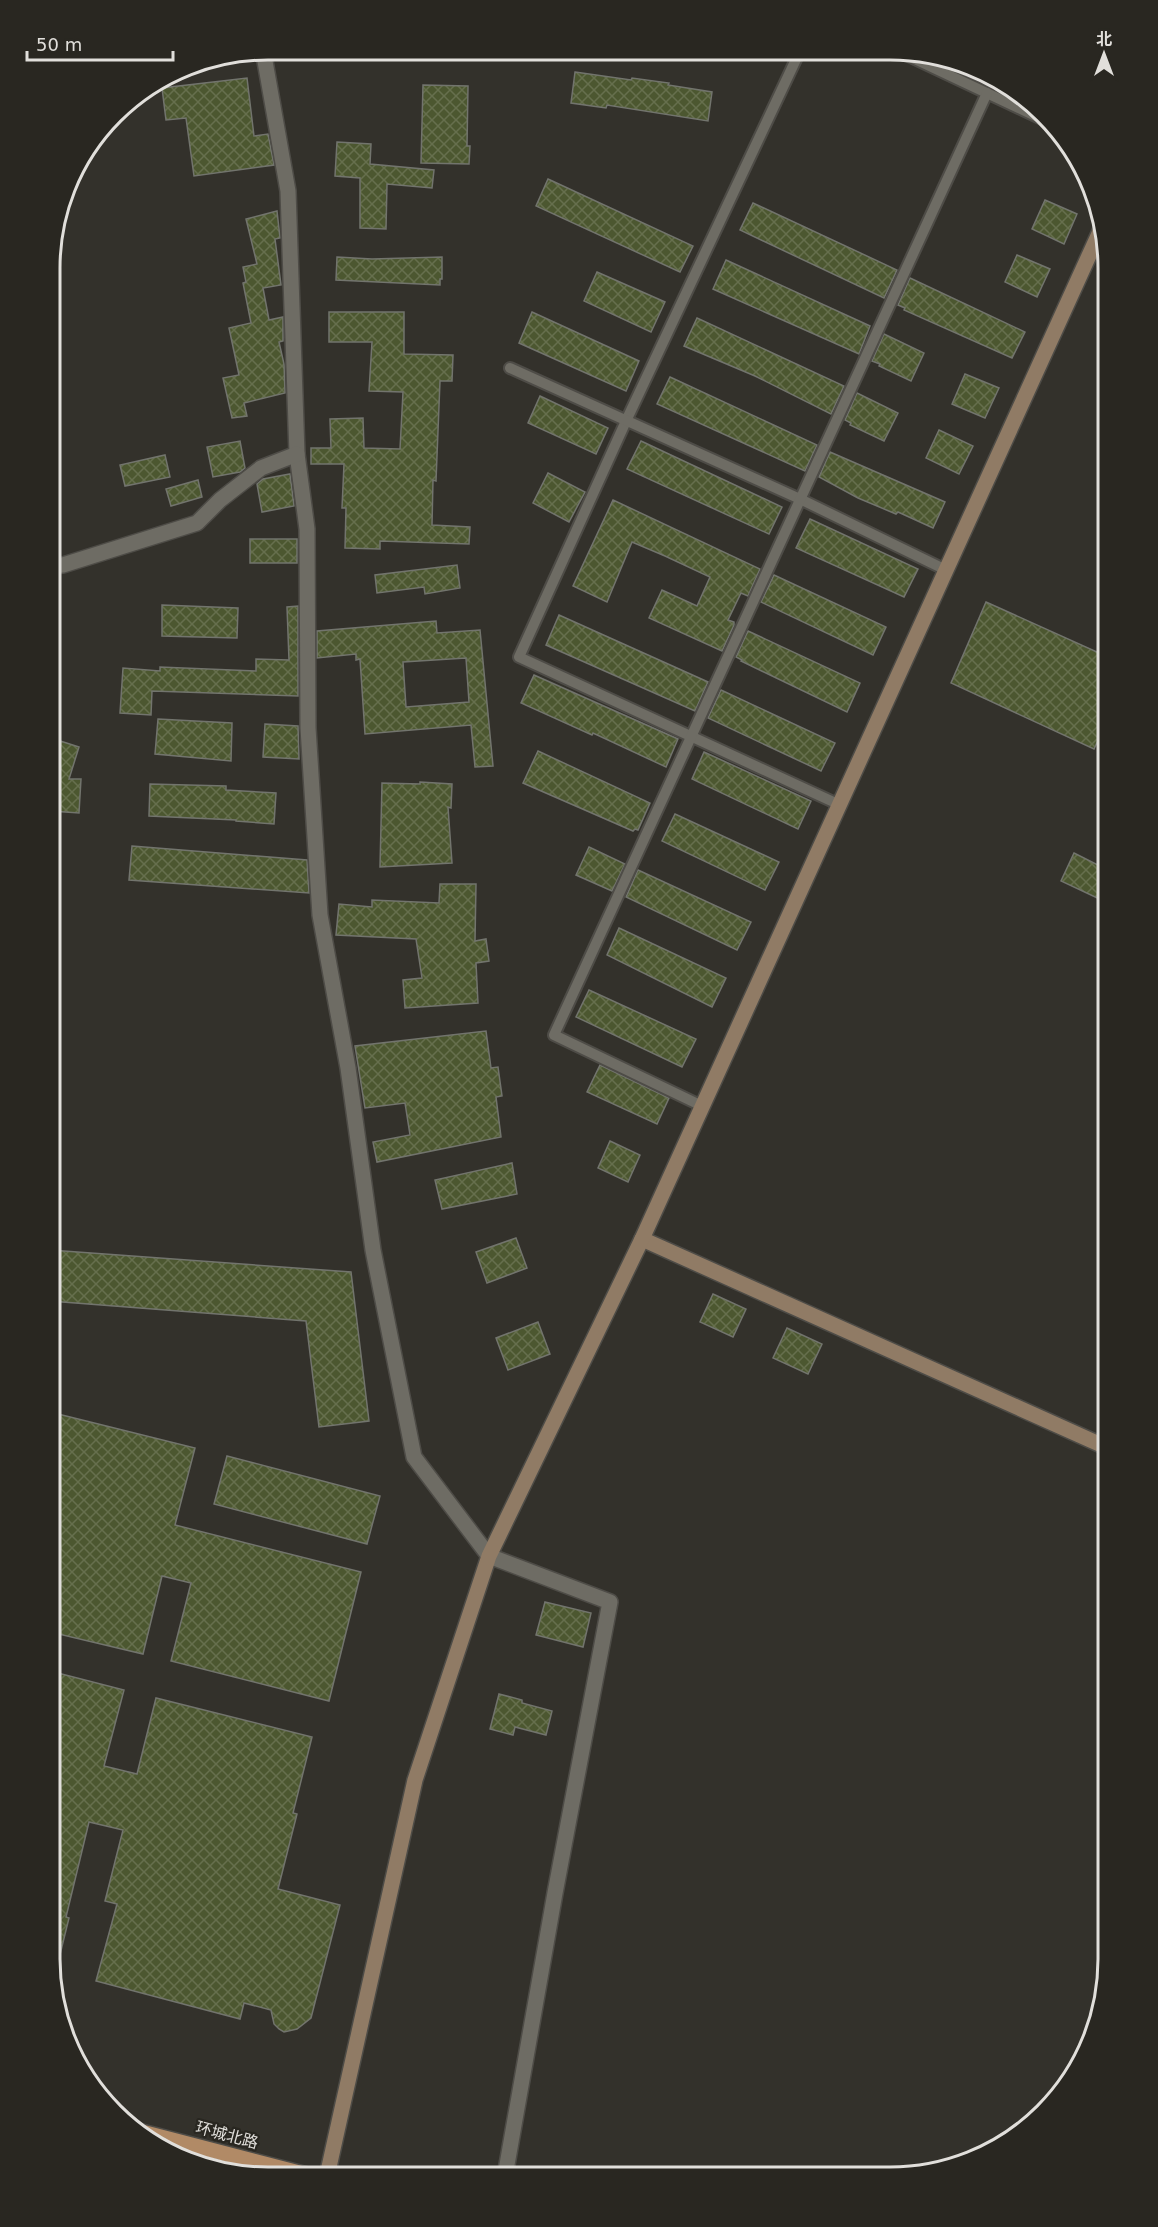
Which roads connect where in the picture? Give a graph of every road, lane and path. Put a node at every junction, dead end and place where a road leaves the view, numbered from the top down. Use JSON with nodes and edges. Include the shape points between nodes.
{"nodes":[{"id":1,"x":265,"y":60,"type":"edge"},
{"id":2,"x":797,"y":60,"type":"edge"},
{"id":3,"x":923,"y":63,"type":"edge"},
{"id":4,"x":987,"y":93,"type":"junction"},
{"id":5,"x":1027,"y":112,"type":"edge"},
{"id":6,"x":1096,"y":240,"type":"edge"},
{"id":7,"x":510,"y":368,"type":"dead end"},
{"id":8,"x":626,"y":421,"type":"junction"},
{"id":9,"x":297,"y":454,"type":"junction"},
{"id":10,"x":800,"y":499,"type":"junction"},
{"id":11,"x":60,"y":566,"type":"edge"},
{"id":12,"x":946,"y":570,"type":"junction"},
{"id":13,"x":692,"y":735,"type":"junction"},
{"id":14,"x":840,"y":805,"type":"junction"},
{"id":15,"x":702,"y":1106,"type":"junction"},
{"id":16,"x":642,"y":1239,"type":"junction"},
{"id":17,"x":1098,"y":1444,"type":"edge"},
{"id":18,"x":489,"y":1556,"type":"junction"},
{"id":19,"x":161,"y":2137,"type":"edge"},
{"id":20,"x":276,"y":2167,"type":"edge"},
{"id":21,"x":329,"y":2167,"type":"edge"},
{"id":22,"x":507,"y":2167,"type":"edge"}],
"edges":[{"from":1,"to":9,"type":"street","via":[[288,191]]},
{"from":2,"to":8,"type":"lane"},
{"from":3,"to":4,"type":"lane"},
{"from":4,"to":5,"type":"lane"},
{"from":4,"to":10,"type":"lane"},
{"from":6,"to":12,"type":"street"},
{"from":7,"to":8,"type":"lane"},
{"from":8,"to":10,"type":"lane"},
{"from":8,"to":13,"type":"lane","via":[[519,657]]},
{"from":9,"to":11,"type":"street","via":[[261,468],[197,524]]},
{"from":9,"to":18,"type":"street","via":[[307,529],[308,728],[320,915],[348,1068],[373,1250],[414,1457]]},
{"from":10,"to":12,"type":"lane"},
{"from":10,"to":13,"type":"lane"},
{"from":12,"to":14,"type":"street"},
{"from":13,"to":14,"type":"lane"},
{"from":13,"to":15,"type":"lane","via":[[554,1035]]},
{"from":14,"to":15,"type":"street"},
{"from":15,"to":16,"type":"street"},
{"from":16,"to":17,"type":"street"},
{"from":16,"to":18,"type":"street"},
{"from":18,"to":21,"type":"street","via":[[415,1780]]},
{"from":18,"to":22,"type":"street","via":[[610,1602]]},
{"from":19,"to":20,"type":"main road","name":"环城北路"}]}
